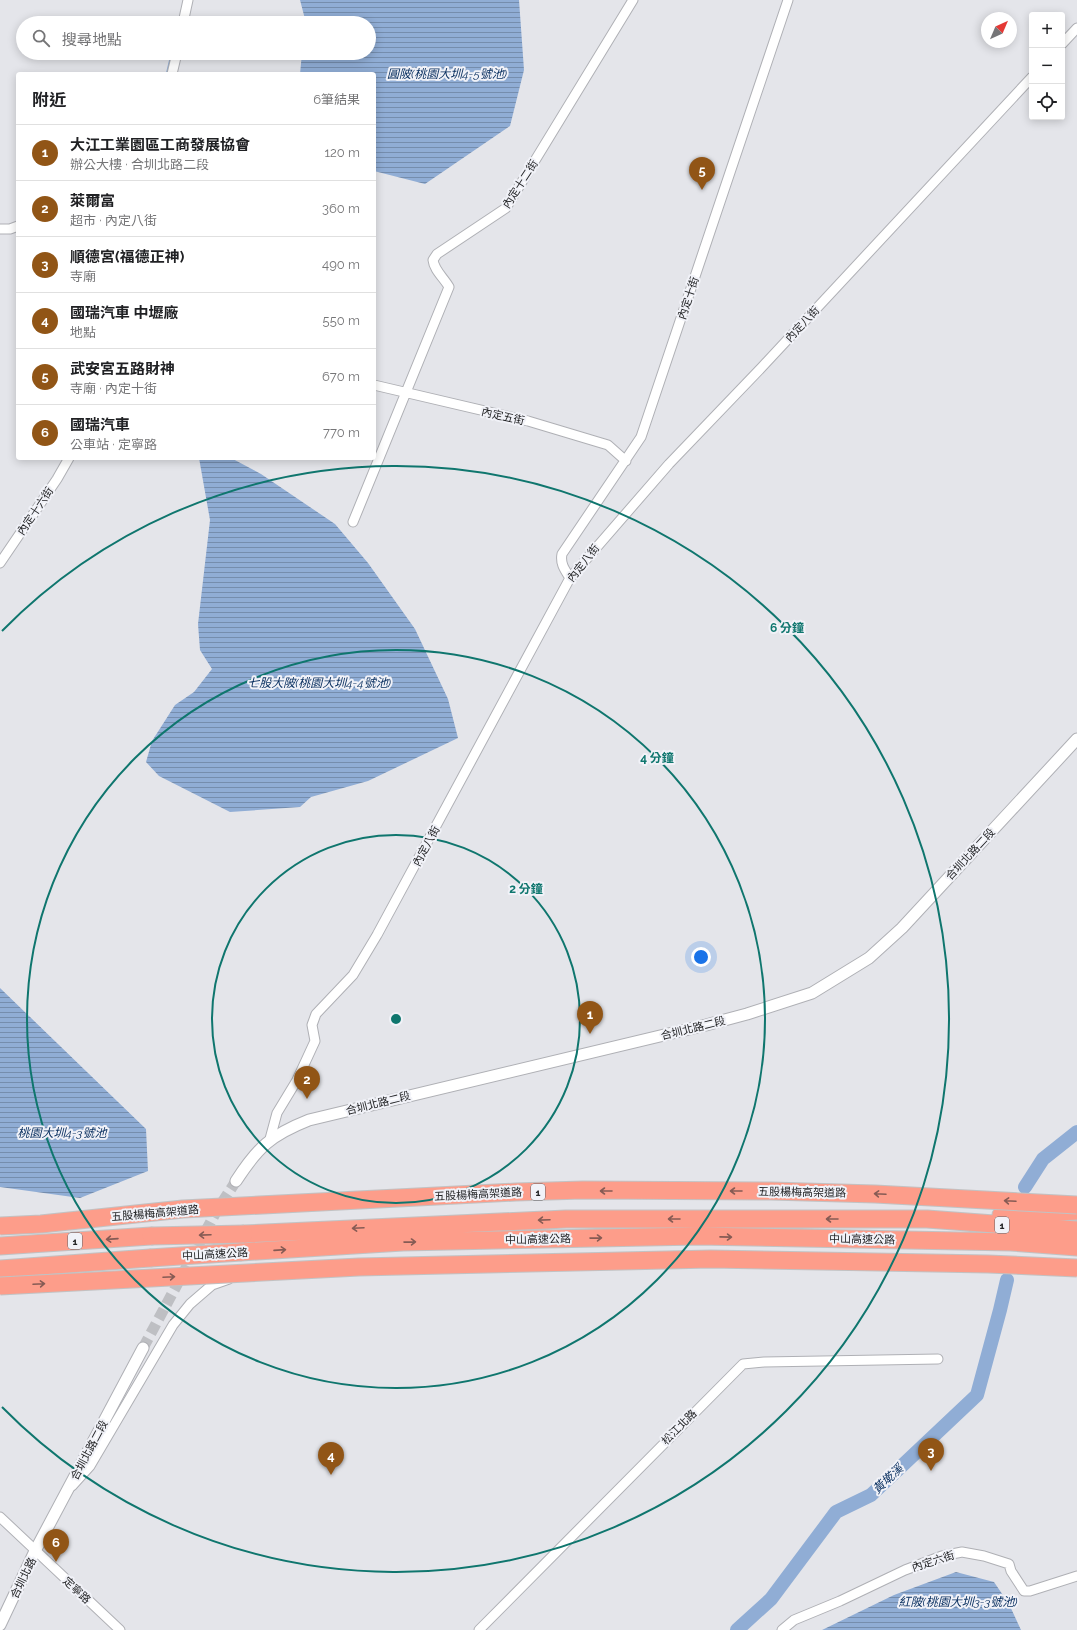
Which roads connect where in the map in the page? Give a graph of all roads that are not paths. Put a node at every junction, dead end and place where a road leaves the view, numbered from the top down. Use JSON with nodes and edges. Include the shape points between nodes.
{"nodes":[{"id":1,"x":188,"y":0,"type":"edge"},
{"id":2,"x":633,"y":0,"type":"edge"},
{"id":3,"x":788,"y":0,"type":"edge"},
{"id":4,"x":185,"y":16,"type":"edge"},
{"id":5,"x":1077,"y":28,"type":"edge"},
{"id":6,"x":1065,"y":41,"type":"edge"},
{"id":7,"x":175,"y":60,"type":"edge"},
{"id":8,"x":172,"y":72,"type":"edge"},
{"id":9,"x":1029,"y":80,"type":"edge"},
{"id":10,"x":16,"y":227,"type":"edge"},
{"id":11,"x":0,"y":229,"type":"edge"},
{"id":12,"x":376,"y":386,"type":"edge"},
{"id":13,"x":405,"y":393,"type":"junction"},
{"id":14,"x":68,"y":460,"type":"edge"},
{"id":15,"x":626,"y":461,"type":"junction"},
{"id":16,"x":353,"y":522,"type":"dead end"},
{"id":17,"x":0,"y":563,"type":"edge"},
{"id":18,"x":570,"y":578,"type":"junction"},
{"id":19,"x":1077,"y":739,"type":"edge"},
{"id":20,"x":270,"y":1139,"type":"junction"},
{"id":21,"x":236,"y":1181,"type":"tunnel mouth"},
{"id":22,"x":1077,"y":1205,"type":"edge"},
{"id":23,"x":1077,"y":1211,"type":"edge"},
{"id":24,"x":927,"y":1220,"type":"junction"},
{"id":25,"x":0,"y":1226,"type":"edge"},
{"id":26,"x":1077,"y":1230,"type":"edge"},
{"id":27,"x":1011,"y":1242,"type":"junction"},
{"id":28,"x":0,"y":1246,"type":"edge"},
{"id":29,"x":1077,"y":1247,"type":"edge"},
{"id":30,"x":1077,"y":1259,"type":"edge"},
{"id":31,"x":1077,"y":1268,"type":"edge"},
{"id":32,"x":0,"y":1269,"type":"edge"},
{"id":33,"x":1077,"y":1275,"type":"edge"},
{"id":34,"x":0,"y":1286,"type":"edge"},
{"id":35,"x":143,"y":1348,"type":"tunnel mouth"},
{"id":36,"x":938,"y":1358,"type":"dead end"},
{"id":37,"x":120,"y":1415,"type":"junction"},
{"id":38,"x":100,"y":1429,"type":"junction"},
{"id":39,"x":66,"y":1494,"type":"junction"},
{"id":40,"x":0,"y":1517,"type":"edge"},
{"id":41,"x":35,"y":1551,"type":"junction"},
{"id":42,"x":1077,"y":1576,"type":"edge"},
{"id":43,"x":0,"y":1625,"type":"edge"},
{"id":44,"x":120,"y":1630,"type":"edge"},
{"id":45,"x":479,"y":1630,"type":"edge"},
{"id":46,"x":782,"y":1630,"type":"edge"}],
"edges":[{"from":1,"to":4,"type":"street"},
{"from":2,"to":13,"type":"street","name":"內定十二街","via":[[506,208],[437,254],[433,260],[434,266],[449,287]]},
{"from":3,"to":15,"type":"street","name":"內定十街","via":[[641,437]]},
{"from":5,"to":6,"type":"street"},
{"from":7,"to":8,"type":"street"},
{"from":9,"to":18,"type":"street","name":"內定八街","via":[[669,464]]},
{"from":10,"to":11,"type":"street"},
{"from":12,"to":13,"type":"street","name":"內定五街"},
{"from":13,"to":15,"type":"street","name":"內定五街","via":[[528,421],[608,445]]},
{"from":13,"to":16,"type":"street"},
{"from":14,"to":17,"type":"street","name":"內定十六街"},
{"from":15,"to":18,"type":"street","name":"內定十街","via":[[562,554],[562,566]]},
{"from":18,"to":20,"type":"street","name":"內定八街","via":[[377,935],[353,975],[316,1014],[312,1025],[315,1041],[297,1080],[277,1113]]},
{"from":19,"to":20,"type":"street","name":"合圳北路二段","via":[[902,928],[869,958],[812,993],[712,1023],[309,1120],[290,1127]]},
{"from":20,"to":21,"type":"street","name":"合圳北路二段","via":[[254,1155]]},
{"from":22,"to":25,"type":"highway","name":"五股楊梅高架道路","number":"1","one_way":true,"bridge":true,"via":[[876,1194],[583,1190],[198,1208]]},
{"from":23,"to":24,"type":"highway"},
{"from":24,"to":26,"type":"highway","name":"中山高速公路","number":"1"},
{"from":24,"to":28,"type":"highway","name":"中山高速公路","number":"1","one_way":true,"bridge":true,"via":[[566,1219],[150,1236]]},
{"from":27,"to":29,"type":"highway","name":"中山高速公路","number":"1"},
{"from":27,"to":30,"type":"highway"},
{"from":32,"to":27,"type":"highway","name":"中山高速公路","number":"1","one_way":true,"bridge":true,"via":[[403,1242],[699,1236]]},
{"from":34,"to":31,"type":"highway","one_way":true,"bridge":true,"via":[[359,1267],[711,1259]]},
{"from":33,"to":37,"type":"street","via":[[932,1257],[509,1256],[274,1264],[212,1285],[190,1304],[173,1325]]},
{"from":35,"to":38,"type":"street","name":"合圳北路二段"},
{"from":36,"to":45,"type":"street","name":"松江北路","via":[[742,1364]]},
{"from":37,"to":38,"type":"street","via":[[106,1428]]},
{"from":37,"to":39,"type":"street","via":[[90,1466]]},
{"from":38,"to":39,"type":"street","name":"合圳北路二段"},
{"from":39,"to":41,"type":"street","name":"合圳北路二段"},
{"from":40,"to":41,"type":"street","name":"定寧路"},
{"from":41,"to":43,"type":"street","name":"合圳北路"},
{"from":41,"to":44,"type":"street","name":"定寧路"},
{"from":42,"to":46,"type":"street","name":"內定六街","via":[[1024,1591],[1009,1564],[962,1552],[942,1556],[905,1570],[794,1620]]}]}
